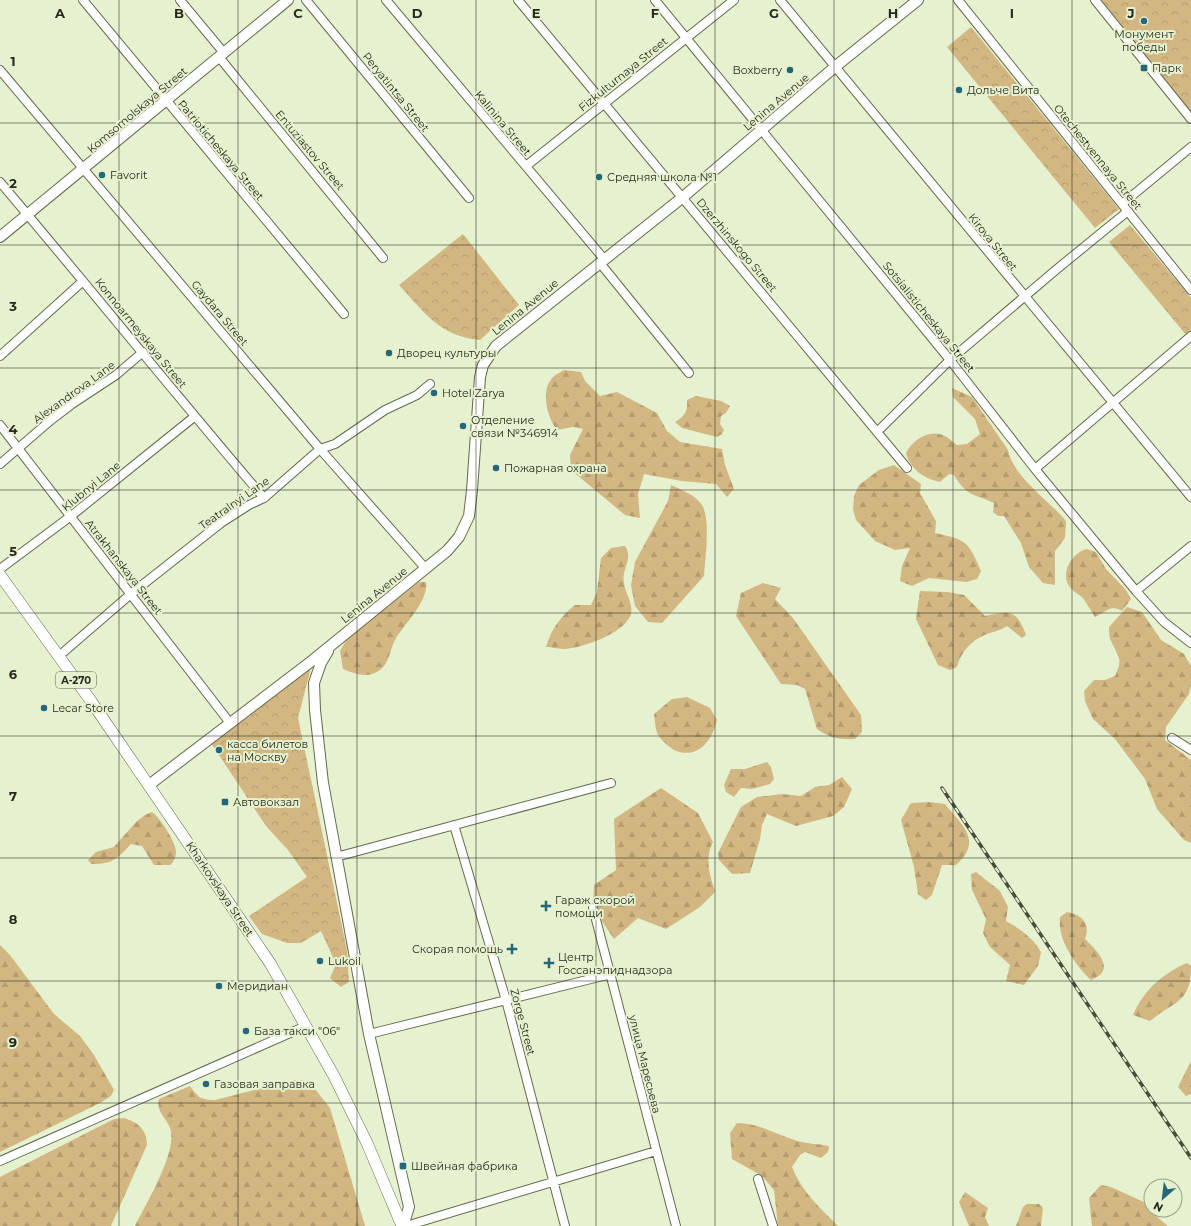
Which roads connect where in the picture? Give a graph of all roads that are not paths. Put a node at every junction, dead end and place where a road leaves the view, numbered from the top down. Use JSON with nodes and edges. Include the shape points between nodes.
{"nodes":[{"id":1,"x":83,"y":0,"type":"edge"},
{"id":2,"x":180,"y":0,"type":"edge"},
{"id":3,"x":306,"y":0,"type":"edge"},
{"id":4,"x":386,"y":0,"type":"edge"},
{"id":5,"x":518,"y":0,"type":"edge"},
{"id":6,"x":655,"y":0,"type":"edge"},
{"id":7,"x":734,"y":0,"type":"edge"},
{"id":8,"x":780,"y":0,"type":"edge"},
{"id":9,"x":918,"y":0,"type":"edge"},
{"id":10,"x":958,"y":0,"type":"edge"},
{"id":11,"x":1095,"y":0,"type":"edge"},
{"id":12,"x":284,"y":1,"type":"edge"},
{"id":13,"x":686,"y":38,"type":"junction"},
{"id":14,"x":221,"y":55,"type":"junction"},
{"id":15,"x":836,"y":66,"type":"junction"},
{"id":16,"x":0,"y":70,"type":"edge"},
{"id":17,"x":166,"y":101,"type":"junction"},
{"id":18,"x":604,"y":103,"type":"junction"},
{"id":19,"x":1191,"y":118,"type":"edge"},
{"id":20,"x":761,"y":130,"type":"junction"},
{"id":21,"x":1191,"y":147,"type":"edge"},
{"id":22,"x":526,"y":166,"type":"junction"},
{"id":23,"x":84,"y":169,"type":"junction"},
{"id":24,"x":0,"y":182,"type":"edge"},
{"id":25,"x":683,"y":197,"type":"junction"},
{"id":26,"x":469,"y":198,"type":"dead end"},
{"id":27,"x":1122,"y":204,"type":"junction"},
{"id":28,"x":1128,"y":212,"type":"junction"},
{"id":29,"x":28,"y":216,"type":"junction"},
{"id":30,"x":0,"y":237,"type":"edge"},
{"id":31,"x":384,"y":258,"type":"dead end"},
{"id":32,"x":602,"y":261,"type":"junction"},
{"id":33,"x":83,"y":281,"type":"junction"},
{"id":34,"x":1191,"y":290,"type":"edge"},
{"id":35,"x":1024,"y":297,"type":"junction"},
{"id":36,"x":344,"y":314,"type":"dead end"},
{"id":37,"x":1190,"y":339,"type":"edge"},
{"id":38,"x":143,"y":352,"type":"junction"},
{"id":39,"x":0,"y":356,"type":"edge"},
{"id":40,"x":950,"y":360,"type":"junction"},
{"id":41,"x":689,"y":374,"type":"dead end"},
{"id":42,"x":430,"y":384,"type":"dead end"},
{"id":43,"x":1113,"y":403,"type":"junction"},
{"id":44,"x":194,"y":416,"type":"junction"},
{"id":45,"x":0,"y":425,"type":"edge"},
{"id":46,"x":877,"y":432,"type":"junction"},
{"id":47,"x":19,"y":449,"type":"junction"},
{"id":48,"x":320,"y":449,"type":"junction"},
{"id":49,"x":0,"y":464,"type":"edge"},
{"id":50,"x":907,"y":468,"type":"dead end"},
{"id":51,"x":1035,"y":469,"type":"junction"},
{"id":52,"x":1191,"y":497,"type":"edge"},
{"id":53,"x":264,"y":498,"type":"junction"},
{"id":54,"x":71,"y":516,"type":"junction"},
{"id":55,"x":1191,"y":546,"type":"edge"},
{"id":56,"x":0,"y":569,"type":"edge"},
{"id":57,"x":426,"y":569,"type":"junction"},
{"id":58,"x":2,"y":583,"type":"edge"},
{"id":59,"x":1136,"y":591,"type":"junction"},
{"id":60,"x":132,"y":593,"type":"junction"},
{"id":61,"x":1191,"y":643,"type":"edge"},
{"id":62,"x":332,"y":644,"type":"junction"},
{"id":63,"x":60,"y":656,"type":"junction"},
{"id":64,"x":230,"y":723,"type":"junction"},
{"id":65,"x":1172,"y":738,"type":"dead end"},
{"id":66,"x":1191,"y":750,"type":"edge"},
{"id":67,"x":611,"y":783,"type":"dead end"},
{"id":68,"x":149,"y":785,"type":"junction"},
{"id":69,"x":454,"y":825,"type":"junction"},
{"id":70,"x":336,"y":857,"type":"junction"},
{"id":71,"x":594,"y":908,"type":"dead end"},
{"id":72,"x":611,"y":974,"type":"junction"},
{"id":73,"x":506,"y":1000,"type":"junction"},
{"id":74,"x":306,"y":1026,"type":"junction"},
{"id":75,"x":369,"y":1034,"type":"junction"},
{"id":76,"x":656,"y":1151,"type":"junction"},
{"id":77,"x":0,"y":1161,"type":"edge"},
{"id":78,"x":758,"y":1179,"type":"dead end"},
{"id":79,"x":554,"y":1182,"type":"junction"},
{"id":80,"x":404,"y":1226,"type":"edge"},
{"id":81,"x":566,"y":1226,"type":"edge"},
{"id":82,"x":676,"y":1226,"type":"edge"},
{"id":83,"x":773,"y":1226,"type":"edge"}],
"edges":[{"from":1,"to":17,"type":"street","name":"Patrioticheskaya Street"},
{"from":2,"to":14,"type":"street","name":"Entuziastov Street"},
{"from":3,"to":26,"type":"street","name":"Peryatintsa Street"},
{"from":4,"to":22,"type":"street","name":"Kalinina Street"},
{"from":5,"to":18,"type":"street","name":"Dzerzhinskogo Street"},
{"from":6,"to":13,"type":"street","name":"Sotsialisticheskaya Street"},
{"from":7,"to":13,"type":"street","name":"Fizkulturnaya Street"},
{"from":8,"to":15,"type":"street","name":"Kirova Street"},
{"from":9,"to":15,"type":"main road","name":"Lenina Avenue"},
{"from":10,"to":27,"type":"street","name":"Otechestvennaya Street"},
{"from":11,"to":19,"type":"street"},
{"from":12,"to":14,"type":"main road","name":"Komsomolskaya Street"},
{"from":13,"to":18,"type":"street","name":"Fizkulturnaya Street"},
{"from":13,"to":20,"type":"street","name":"Sotsialisticheskaya Street"},
{"from":14,"to":17,"type":"main road","name":"Komsomolskaya Street"},
{"from":14,"to":31,"type":"street","name":"Entuziastov Street"},
{"from":15,"to":20,"type":"main road","name":"Lenina Avenue"},
{"from":15,"to":35,"type":"street","name":"Kirova Street"},
{"from":16,"to":23,"type":"street","name":"Gaydara Street"},
{"from":17,"to":23,"type":"main road","name":"Komsomolskaya Street"},
{"from":17,"to":36,"type":"street","name":"Patrioticheskaya Street"},
{"from":18,"to":22,"type":"street","name":"Fizkulturnaya Street"},
{"from":18,"to":25,"type":"street","name":"Dzerzhinskogo Street"},
{"from":20,"to":25,"type":"main road","name":"Lenina Avenue"},
{"from":20,"to":40,"type":"street","name":"Sotsialisticheskaya Street"},
{"from":21,"to":27,"type":"street"},
{"from":22,"to":32,"type":"street","name":"Kalinina Street"},
{"from":23,"to":29,"type":"main road","name":"Komsomolskaya Street"},
{"from":23,"to":48,"type":"street","name":"Gaydara Street"},
{"from":24,"to":29,"type":"street","name":"Konnoarmeyskaya Street"},
{"from":25,"to":32,"type":"main road","name":"Lenina Avenue"},
{"from":25,"to":46,"type":"street","name":"Dzerzhinskogo Street"},
{"from":27,"to":28,"type":"street","name":"Otechestvennaya Street"},
{"from":28,"to":34,"type":"street","name":"Otechestvennaya Street"},
{"from":28,"to":35,"type":"street"},
{"from":29,"to":30,"type":"main road","name":"Komsomolskaya Street"},
{"from":29,"to":33,"type":"street","name":"Konnoarmeyskaya Street"},
{"from":32,"to":41,"type":"street","name":"Kalinina Street"},
{"from":32,"to":57,"type":"main road","name":"Lenina Avenue","via":[[496,346],[483,365],[477,402],[469,516],[459,537],[448,551]]},
{"from":33,"to":38,"type":"street","name":"Konnoarmeyskaya Street"},
{"from":33,"to":39,"type":"street"},
{"from":35,"to":40,"type":"street"},
{"from":35,"to":43,"type":"street","name":"Kirova Street"},
{"from":37,"to":43,"type":"street"},
{"from":38,"to":44,"type":"street","name":"Konnoarmeyskaya Street"},
{"from":38,"to":47,"type":"street","name":"Alexandrova Lane","via":[[116,376],[51,420]]},
{"from":40,"to":46,"type":"street"},
{"from":40,"to":51,"type":"street","name":"Sotsialisticheskaya Street"},
{"from":42,"to":48,"type":"street","name":"Teatralnyi Lane","via":[[417,395],[385,410],[335,444]]},
{"from":43,"to":51,"type":"street"},
{"from":43,"to":52,"type":"street","name":"Kirova Street"},
{"from":44,"to":53,"type":"street","name":"Konnoarmeyskaya Street"},
{"from":44,"to":54,"type":"street","name":"Klubnyi Lane"},
{"from":45,"to":47,"type":"street","name":"Atrakhanskaya Street"},
{"from":46,"to":50,"type":"street","name":"Dzerzhinskogo Street"},
{"from":47,"to":49,"type":"street","name":"Alexandrova Lane"},
{"from":47,"to":54,"type":"street","name":"Atrakhanskaya Street"},
{"from":48,"to":53,"type":"street","name":"Teatralnyi Lane"},
{"from":48,"to":57,"type":"street","name":"Gaydara Street"},
{"from":51,"to":59,"type":"street","name":"Sotsialisticheskaya Street"},
{"from":53,"to":60,"type":"street","name":"Teatralnyi Lane","via":[[221,523]]},
{"from":54,"to":56,"type":"street","name":"Klubnyi Lane"},
{"from":54,"to":60,"type":"street","name":"Atrakhanskaya Street"},
{"from":55,"to":59,"type":"street"},
{"from":57,"to":62,"type":"main road","name":"Lenina Avenue"},
{"from":58,"to":63,"type":"highway","name":"Kharkovskaya Street","number":"А-270"},
{"from":59,"to":61,"type":"street","name":"Sotsialisticheskaya Street","via":[[1164,622]]},
{"from":60,"to":63,"type":"street","name":"Teatralnyi Lane"},
{"from":60,"to":64,"type":"street","name":"Atrakhanskaya Street"},
{"from":62,"to":64,"type":"main road","name":"Lenina Avenue"},
{"from":62,"to":70,"type":"main road","via":[[321,663],[314,683],[323,783]]},
{"from":63,"to":68,"type":"highway","name":"Kharkovskaya Street","number":"А-270"},
{"from":64,"to":68,"type":"main road","name":"Lenina Avenue"},
{"from":65,"to":66,"type":"street"},
{"from":67,"to":69,"type":"street"},
{"from":68,"to":74,"type":"highway","name":"Kharkovskaya Street","number":"А-270","via":[[260,947]]},
{"from":69,"to":70,"type":"street"},
{"from":69,"to":73,"type":"street","name":"Zorge Street"},
{"from":70,"to":75,"type":"main road"},
{"from":71,"to":72,"type":"street","name":"улица Маресьева"},
{"from":72,"to":73,"type":"street"},
{"from":72,"to":76,"type":"street","name":"улица Маресьева"},
{"from":73,"to":75,"type":"street"},
{"from":73,"to":79,"type":"street","name":"Zorge Street"},
{"from":74,"to":77,"type":"street"},
{"from":74,"to":80,"type":"highway","name":"Kharkovskaya Street","number":"А-270","via":[[367,1143]]},
{"from":75,"to":80,"type":"main road","via":[[409,1207]]},
{"from":76,"to":79,"type":"street"},
{"from":76,"to":82,"type":"street","name":"улица Маресьева"},
{"from":78,"to":83,"type":"street"},
{"from":79,"to":80,"type":"street"},
{"from":79,"to":81,"type":"street","name":"Zorge Street"}]}
